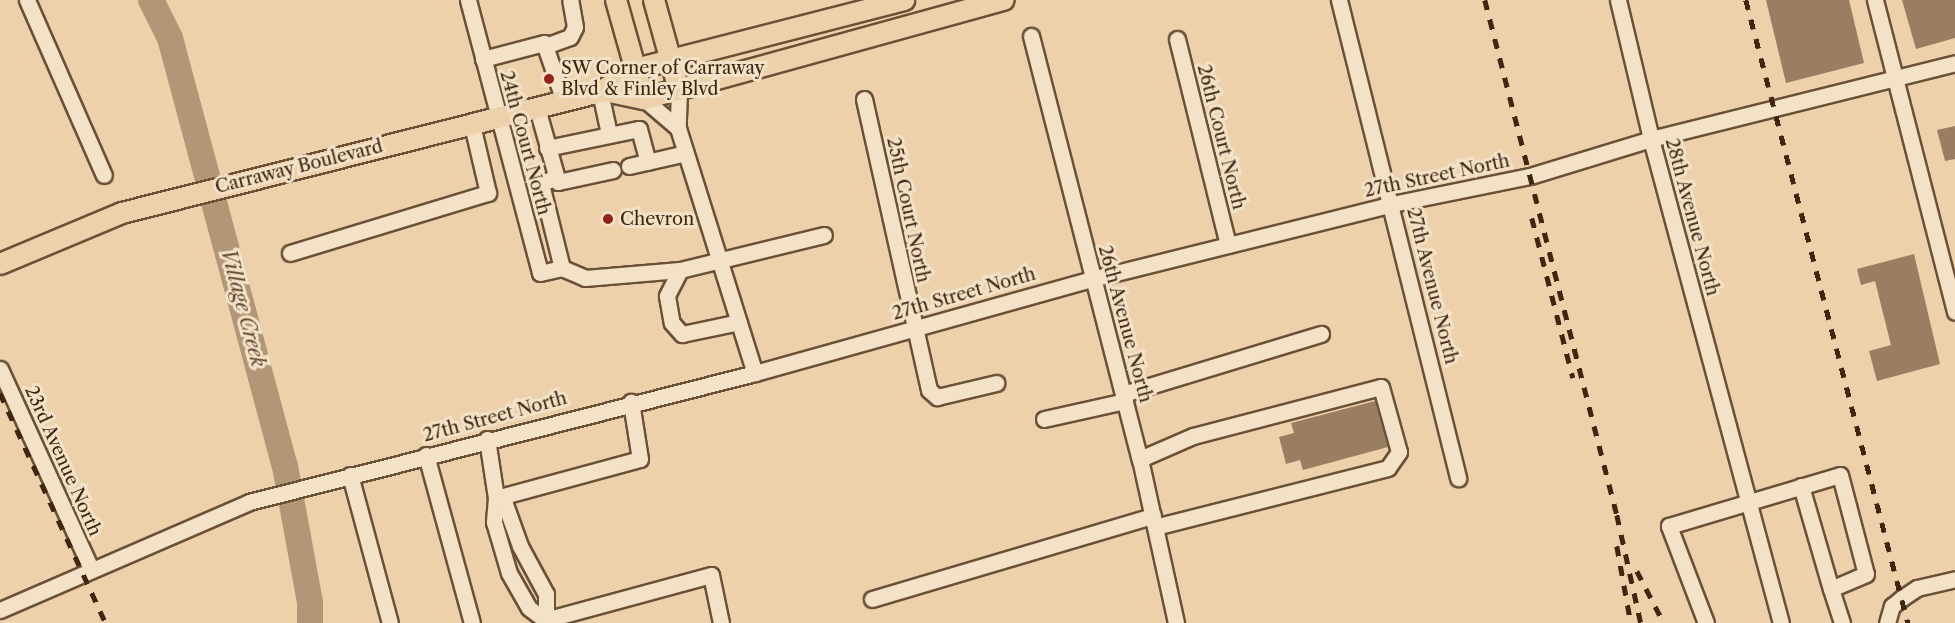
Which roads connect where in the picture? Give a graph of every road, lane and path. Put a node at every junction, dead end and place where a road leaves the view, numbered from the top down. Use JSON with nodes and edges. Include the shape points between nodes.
{"nodes":[{"id":1,"x":27,"y":0,"type":"edge"},
{"id":2,"x":468,"y":0,"type":"edge"},
{"id":3,"x":570,"y":0,"type":"edge"},
{"id":4,"x":616,"y":0,"type":"edge"},
{"id":5,"x":654,"y":0,"type":"edge"},
{"id":6,"x":904,"y":0,"type":"edge"},
{"id":7,"x":1004,"y":0,"type":"edge"},
{"id":8,"x":1339,"y":0,"type":"edge"},
{"id":9,"x":1618,"y":0,"type":"edge"},
{"id":10,"x":1875,"y":0,"type":"edge"},
{"id":11,"x":1031,"y":36,"type":"dead end"},
{"id":12,"x":1177,"y":39,"type":"dead end"},
{"id":13,"x":548,"y":45,"type":"junction"},
{"id":14,"x":483,"y":59,"type":"junction"},
{"id":15,"x":670,"y":59,"type":"junction"},
{"id":16,"x":1955,"y":63,"type":"edge"},
{"id":17,"x":636,"y":69,"type":"junction"},
{"id":18,"x":1895,"y":78,"type":"junction"},
{"id":19,"x":679,"y":90,"type":"junction"},
{"id":20,"x":603,"y":91,"type":"junction"},
{"id":21,"x":644,"y":99,"type":"junction"},
{"id":22,"x":864,"y":99,"type":"dead end"},
{"id":23,"x":564,"y":101,"type":"junction"},
{"id":24,"x":537,"y":108,"type":"junction"},
{"id":25,"x":498,"y":118,"type":"junction"},
{"id":26,"x":472,"y":125,"type":"junction"},
{"id":27,"x":678,"y":128,"type":"junction"},
{"id":28,"x":609,"y":134,"type":"junction"},
{"id":29,"x":1651,"y":140,"type":"junction"},
{"id":30,"x":547,"y":148,"type":"junction"},
{"id":31,"x":686,"y":153,"type":"junction"},
{"id":32,"x":648,"y":162,"type":"junction"},
{"id":33,"x":629,"y":166,"type":"dead end"},
{"id":34,"x":613,"y":170,"type":"dead end"},
{"id":35,"x":104,"y":175,"type":"dead end"},
{"id":36,"x":555,"y":177,"type":"junction"},
{"id":37,"x":1392,"y":204,"type":"junction"},
{"id":38,"x":824,"y":235,"type":"dead end"},
{"id":39,"x":1228,"y":245,"type":"junction"},
{"id":40,"x":290,"y":253,"type":"dead end"},
{"id":41,"x":720,"y":262,"type":"junction"},
{"id":42,"x":0,"y":264,"type":"edge"},
{"id":43,"x":562,"y":268,"type":"junction"},
{"id":44,"x":680,"y":270,"type":"junction"},
{"id":45,"x":1092,"y":279,"type":"junction"},
{"id":46,"x":1955,"y":312,"type":"edge"},
{"id":47,"x":739,"y":322,"type":"junction"},
{"id":48,"x":914,"y":329,"type":"junction"},
{"id":49,"x":1321,"y":334,"type":"dead end"},
{"id":50,"x":0,"y":369,"type":"edge"},
{"id":51,"x":755,"y":373,"type":"junction"},
{"id":52,"x":996,"y":383,"type":"dead end"},
{"id":53,"x":1124,"y":397,"type":"junction"},
{"id":54,"x":631,"y":402,"type":"junction"},
{"id":55,"x":1044,"y":419,"type":"dead end"},
{"id":56,"x":487,"y":439,"type":"junction"},
{"id":57,"x":426,"y":455,"type":"junction"},
{"id":58,"x":1140,"y":459,"type":"junction"},
{"id":59,"x":350,"y":475,"type":"junction"},
{"id":60,"x":1458,"y":478,"type":"dead end"},
{"id":61,"x":1800,"y":486,"type":"junction"},
{"id":62,"x":496,"y":498,"type":"junction"},
{"id":63,"x":1748,"y":500,"type":"junction"},
{"id":64,"x":1154,"y":522,"type":"junction"},
{"id":65,"x":91,"y":570,"type":"junction"},
{"id":66,"x":1955,"y":579,"type":"edge"},
{"id":67,"x":1831,"y":589,"type":"junction"},
{"id":68,"x":873,"y":599,"type":"dead end"},
{"id":69,"x":0,"y":610,"type":"edge"},
{"id":70,"x":546,"y":622,"type":"edge"},
{"id":71,"x":390,"y":623,"type":"edge"},
{"id":72,"x":472,"y":623,"type":"edge"},
{"id":73,"x":721,"y":623,"type":"edge"},
{"id":74,"x":1176,"y":623,"type":"edge"},
{"id":75,"x":1706,"y":623,"type":"edge"},
{"id":76,"x":1781,"y":623,"type":"edge"},
{"id":77,"x":1842,"y":623,"type":"edge"},
{"id":78,"x":1887,"y":623,"type":"edge"}],
"edges":[{"from":1,"to":35,"type":"street"},
{"from":2,"to":14,"type":"street","name":"24th Court North"},
{"from":3,"to":13,"type":"street","via":[[575,27],[570,37]]},
{"from":4,"to":17,"type":"main road"},
{"from":5,"to":15,"type":"main road"},
{"from":6,"to":15,"type":"main road","name":"Carraway Boulevard"},
{"from":7,"to":19,"type":"main road","name":"Carraway Boulevard"},
{"from":8,"to":37,"type":"street","name":"27th Avenue North"},
{"from":9,"to":29,"type":"street","name":"28th Avenue North"},
{"from":10,"to":18,"type":"street"},
{"from":11,"to":45,"type":"street","name":"26th Avenue North"},
{"from":12,"to":39,"type":"street","name":"26th Court North"},
{"from":13,"to":14,"type":"street","via":[[538,44]]},
{"from":13,"to":23,"type":"street"},
{"from":14,"to":25,"type":"street","name":"24th Court North"},
{"from":15,"to":17,"type":"main road","name":"Carraway Boulevard"},
{"from":15,"to":19,"type":"main road"},
{"from":16,"to":18,"type":"street","name":"27th Street North"},
{"from":17,"to":20,"type":"main road","name":"Carraway Boulevard"},
{"from":17,"to":21,"type":"main road"},
{"from":18,"to":29,"type":"street","name":"27th Street North"},
{"from":18,"to":46,"type":"street"},
{"from":19,"to":21,"type":"main road","name":"Carraway Boulevard"},
{"from":19,"to":27,"type":"street"},
{"from":20,"to":21,"type":"main road","name":"Carraway Boulevard"},
{"from":20,"to":23,"type":"main road","name":"Carraway Boulevard"},
{"from":20,"to":28,"type":"street"},
{"from":21,"to":27,"type":"street"},
{"from":22,"to":48,"type":"street","name":"25th Court North"},
{"from":23,"to":24,"type":"main road","name":"Carraway Boulevard"},
{"from":24,"to":25,"type":"main road","name":"Carraway Boulevard"},
{"from":24,"to":30,"type":"street"},
{"from":25,"to":26,"type":"main road","name":"Carraway Boulevard"},
{"from":25,"to":43,"type":"street","name":"24th Court North","via":[[540,273]]},
{"from":26,"to":40,"type":"street","via":[[488,193]]},
{"from":26,"to":42,"type":"main road","name":"Carraway Boulevard","via":[[122,213]]},
{"from":27,"to":31,"type":"street"},
{"from":28,"to":30,"type":"street"},
{"from":28,"to":32,"type":"street","via":[[639,129]]},
{"from":29,"to":37,"type":"street","name":"27th Street North","via":[[1522,178]]},
{"from":29,"to":63,"type":"street","name":"28th Avenue North"},
{"from":30,"to":36,"type":"street"},
{"from":31,"to":32,"type":"street"},
{"from":31,"to":41,"type":"street"},
{"from":32,"to":33,"type":"street"},
{"from":34,"to":36,"type":"street","via":[[564,182]]},
{"from":36,"to":43,"type":"street","via":[[541,183]]},
{"from":37,"to":39,"type":"street","name":"27th Street North"},
{"from":37,"to":60,"type":"street","name":"27th Avenue North"},
{"from":38,"to":41,"type":"street"},
{"from":39,"to":45,"type":"street","name":"27th Street North"},
{"from":41,"to":44,"type":"street"},
{"from":41,"to":47,"type":"street"},
{"from":43,"to":44,"type":"street","via":[[585,279]]},
{"from":44,"to":47,"type":"street","via":[[667,296],[672,323],[682,334]]},
{"from":45,"to":48,"type":"street","name":"27th Street North"},
{"from":45,"to":53,"type":"street","name":"26th Avenue North"},
{"from":47,"to":51,"type":"street"},
{"from":48,"to":51,"type":"street","name":"27th Street North"},
{"from":48,"to":52,"type":"street","name":"25th Court North","via":[[931,394],[937,397]]},
{"from":49,"to":53,"type":"street"},
{"from":50,"to":65,"type":"street","name":"23rd Avenue North"},
{"from":51,"to":54,"type":"street","name":"27th Street North"},
{"from":53,"to":55,"type":"street"},
{"from":53,"to":58,"type":"street","name":"26th Avenue North"},
{"from":54,"to":56,"type":"street","name":"27th Street North"},
{"from":54,"to":62,"type":"street","via":[[640,459]]},
{"from":56,"to":57,"type":"street","name":"27th Street North"},
{"from":56,"to":62,"type":"street"},
{"from":57,"to":59,"type":"street","name":"27th Street North"},
{"from":57,"to":72,"type":"street"},
{"from":58,"to":64,"type":"street","name":"26th Avenue North"},
{"from":58,"to":64,"type":"street","via":[[1193,436],[1381,387],[1400,452],[1388,468]]},
{"from":59,"to":65,"type":"street","name":"27th Street North","via":[[268,497]]},
{"from":59,"to":71,"type":"street"},
{"from":61,"to":63,"type":"street"},
{"from":61,"to":67,"type":"street"},
{"from":61,"to":67,"type":"street","via":[[1840,475],[1866,574]]},
{"from":62,"to":70,"type":"street","via":[[505,504],[524,555],[546,594]]},
{"from":62,"to":70,"type":"street","via":[[494,522],[509,573],[529,608]]},
{"from":63,"to":75,"type":"street","via":[[1669,526]]},
{"from":63,"to":76,"type":"street","name":"28th Avenue North"},
{"from":64,"to":68,"type":"street"},
{"from":64,"to":74,"type":"street","name":"26th Avenue North"},
{"from":65,"to":69,"type":"street","name":"27th Street North"},
{"from":66,"to":78,"type":"street","via":[[1917,588],[1892,606]]},
{"from":67,"to":77,"type":"street"},
{"from":70,"to":73,"type":"street","via":[[711,575]]}]}
